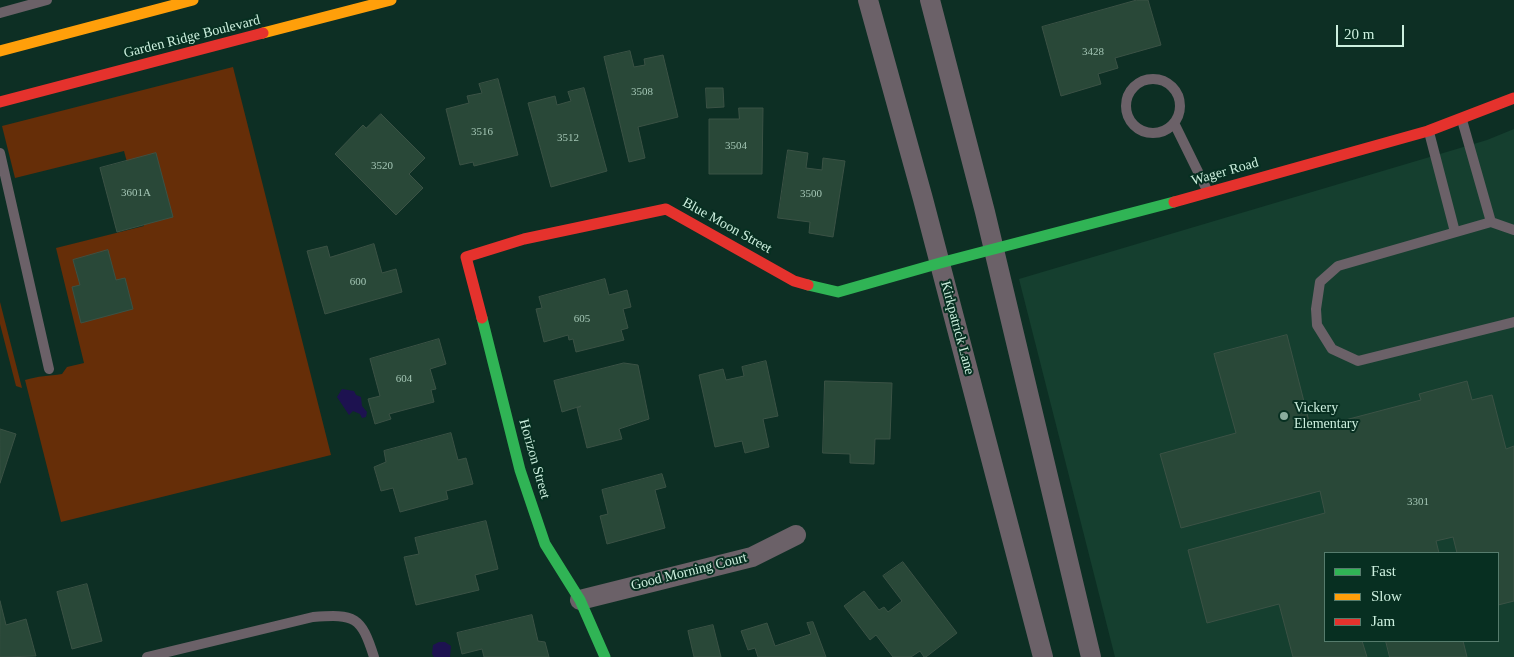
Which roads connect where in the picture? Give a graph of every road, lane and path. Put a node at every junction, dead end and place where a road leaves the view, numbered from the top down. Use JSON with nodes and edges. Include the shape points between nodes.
{"nodes":[{"id":1,"x":47,"y":0,"type":"edge"},
{"id":2,"x":193,"y":0,"type":"edge"},
{"id":3,"x":345,"y":0,"type":"edge"},
{"id":4,"x":391,"y":0,"type":"edge"},
{"id":5,"x":868,"y":0,"type":"edge"},
{"id":6,"x":930,"y":0,"type":"edge"},
{"id":7,"x":0,"y":13,"type":"edge"},
{"id":8,"x":294,"y":26,"type":"junction"},
{"id":9,"x":0,"y":51,"type":"edge"},
{"id":10,"x":1514,"y":98,"type":"edge"},
{"id":11,"x":0,"y":102,"type":"edge"},
{"id":12,"x":1461,"y":118,"type":"junction"},
{"id":13,"x":1174,"y":124,"type":"junction"},
{"id":14,"x":1428,"y":131,"type":"junction"},
{"id":15,"x":0,"y":154,"type":"edge"},
{"id":16,"x":1208,"y":192,"type":"junction"},
{"id":17,"x":1491,"y":222,"type":"junction"},
{"id":18,"x":1514,"y":230,"type":"edge"},
{"id":19,"x":1455,"y":232,"type":"junction"},
{"id":20,"x":994,"y":250,"type":"junction"},
{"id":21,"x":466,"y":257,"type":"joint"},
{"id":22,"x":940,"y":263,"type":"junction"},
{"id":23,"x":1514,"y":322,"type":"edge"},
{"id":24,"x":49,"y":369,"type":"dead end"},
{"id":25,"x":796,"y":535,"type":"dead end"},
{"id":26,"x":580,"y":600,"type":"junction"},
{"id":27,"x":147,"y":657,"type":"edge"},
{"id":28,"x":374,"y":657,"type":"edge"},
{"id":29,"x":605,"y":657,"type":"edge"},
{"id":30,"x":1043,"y":657,"type":"edge"},
{"id":31,"x":1092,"y":657,"type":"edge"}],
"edges":[{"from":1,"to":7,"type":"lane"},
{"from":2,"to":9,"type":"street"},
{"from":3,"to":8,"type":"street"},
{"from":4,"to":8,"type":"street","name":"Garden Ridge Boulevard"},
{"from":5,"to":22,"type":"street","name":"Kirkpatrick Lane"},
{"from":6,"to":20,"type":"street"},
{"from":8,"to":11,"type":"street","name":"Garden Ridge Boulevard"},
{"from":10,"to":12,"type":"street","name":"Wager Road"},
{"from":12,"to":14,"type":"street","name":"Wager Road"},
{"from":12,"to":17,"type":"lane"},
{"from":13,"to":13,"type":"lane","via":[[1159,133],[1142,131],[1134,126],[1126,111],[1128,93],[1141,80],[1150,78],[1168,82],[1179,97],[1180,106]]},
{"from":13,"to":16,"type":"lane"},
{"from":14,"to":16,"type":"street","name":"Wager Road"},
{"from":14,"to":19,"type":"lane"},
{"from":15,"to":24,"type":"lane"},
{"from":16,"to":20,"type":"street","name":"Wager Road"},
{"from":17,"to":18,"type":"lane"},
{"from":17,"to":19,"type":"lane"},
{"from":19,"to":23,"type":"lane","via":[[1338,266],[1320,282],[1317,325],[1332,349],[1358,362]]},
{"from":20,"to":22,"type":"street","name":"Wager Road"},
{"from":20,"to":31,"type":"street"},
{"from":21,"to":22,"type":"street","name":"Blue Moon Street","via":[[524,239],[666,209],[794,281],[838,292]]},
{"from":21,"to":26,"type":"street","name":"Horizon Street","via":[[520,470],[545,544]]},
{"from":22,"to":30,"type":"street","name":"Kirkpatrick Lane"},
{"from":25,"to":26,"type":"street","name":"Good Morning Court","via":[[752,557]]},
{"from":26,"to":29,"type":"street","name":"Horizon Street"},
{"from":27,"to":28,"type":"lane","via":[[313,617],[333,616],[358,622]]}]}
